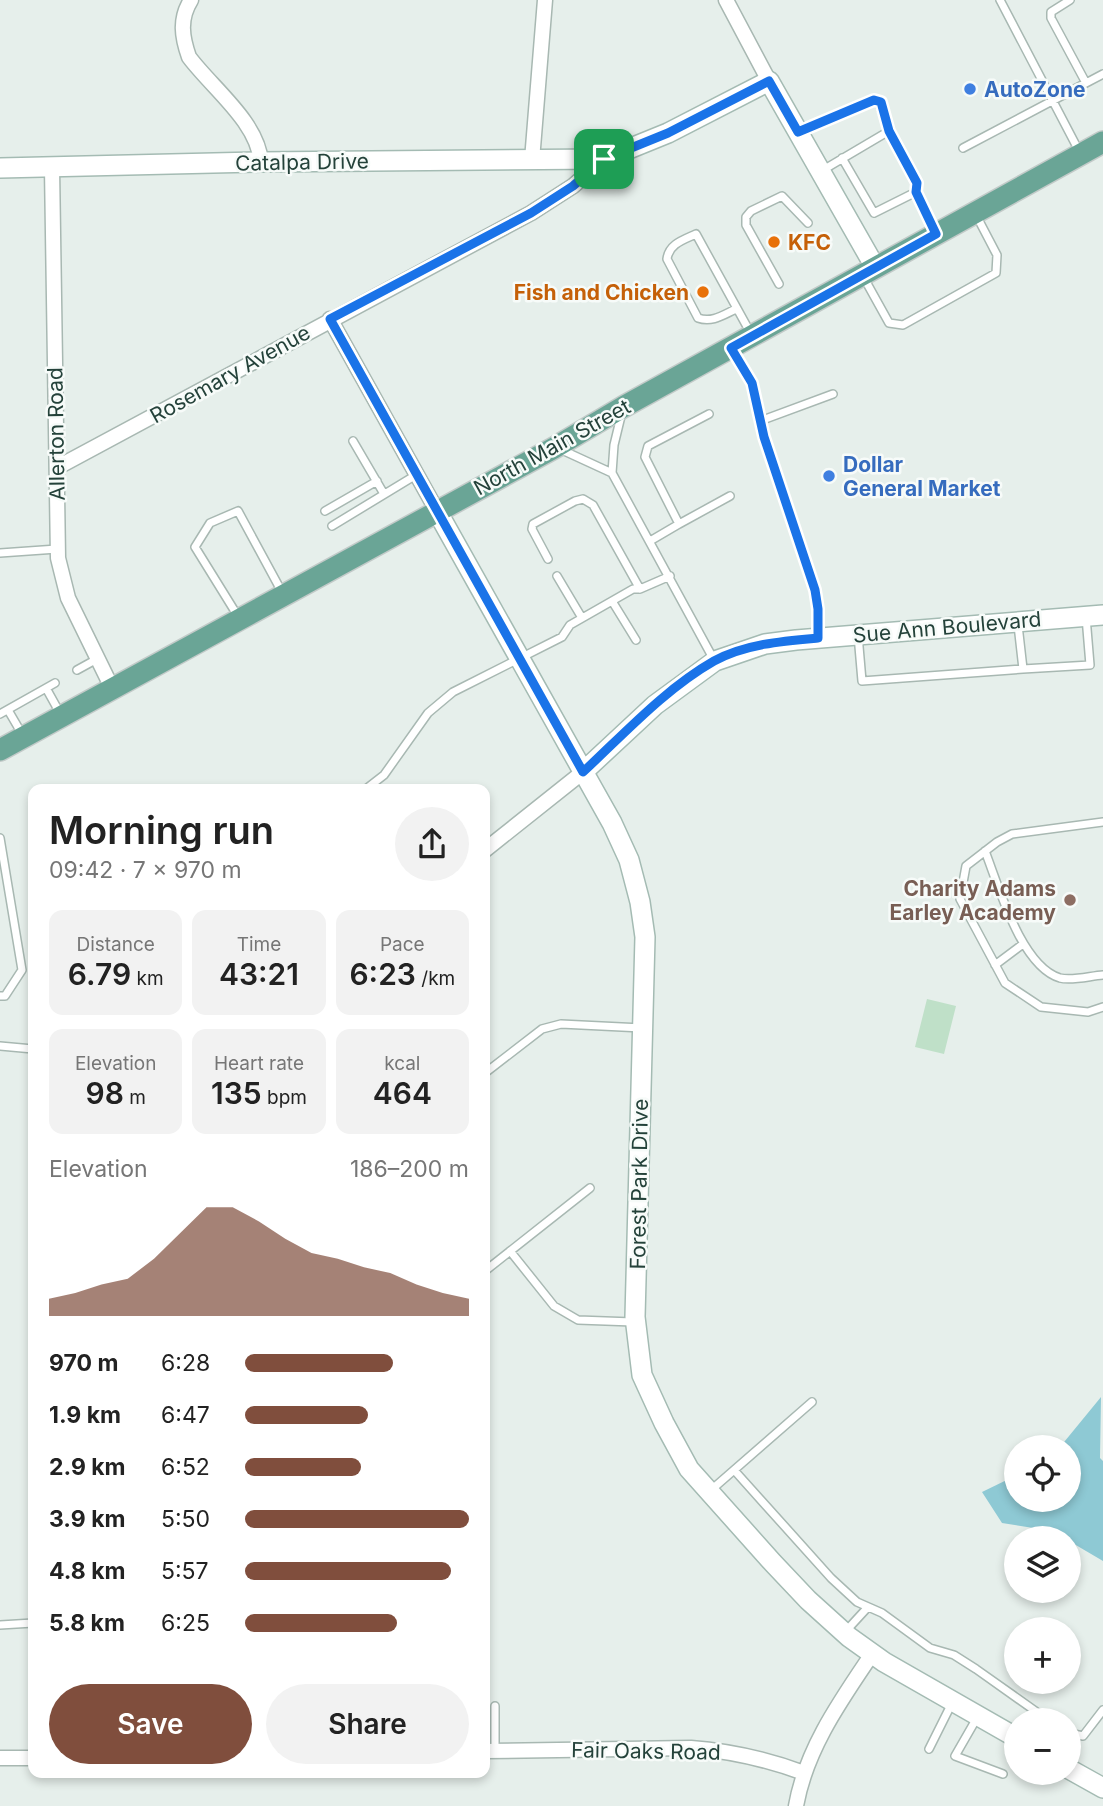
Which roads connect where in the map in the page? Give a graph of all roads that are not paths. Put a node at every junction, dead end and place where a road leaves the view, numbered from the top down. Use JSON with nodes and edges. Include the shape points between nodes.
{"nodes":[{"id":1,"x":191,"y":0,"type":"edge"},
{"id":2,"x":545,"y":0,"type":"edge"},
{"id":3,"x":726,"y":0,"type":"edge"},
{"id":4,"x":1000,"y":0,"type":"edge"},
{"id":5,"x":1070,"y":0,"type":"edge"},
{"id":6,"x":1103,"y":74,"type":"edge"},
{"id":7,"x":769,"y":81,"type":"junction"},
{"id":8,"x":1086,"y":83,"type":"junction"},
{"id":9,"x":1052,"y":101,"type":"junction"},
{"id":10,"x":889,"y":131,"type":"junction"},
{"id":11,"x":798,"y":132,"type":"junction"},
{"id":12,"x":1103,"y":142,"type":"edge"},
{"id":13,"x":963,"y":148,"type":"dead end"},
{"id":14,"x":1081,"y":155,"type":"junction"},
{"id":15,"x":842,"y":158,"type":"junction"},
{"id":16,"x":604,"y":159,"type":"junction"},
{"id":17,"x":532,"y":160,"type":"junction"},
{"id":18,"x":261,"y":162,"type":"junction"},
{"id":19,"x":51,"y":168,"type":"junction"},
{"id":20,"x":0,"y":169,"type":"edge"},
{"id":21,"x":820,"y":171,"type":"junction"},
{"id":22,"x":916,"y":192,"type":"junction"},
{"id":23,"x":975,"y":213,"type":"junction"},
{"id":24,"x":808,"y":223,"type":"dead end"},
{"id":25,"x":936,"y":234,"type":"junction"},
{"id":26,"x":869,"y":271,"type":"junction"},
{"id":27,"x":779,"y":284,"type":"dead end"},
{"id":28,"x":736,"y":309,"type":"junction"},
{"id":29,"x":330,"y":319,"type":"junction"},
{"id":30,"x":752,"y":336,"type":"junction"},
{"id":31,"x":731,"y":348,"type":"junction"},
{"id":32,"x":833,"y":394,"type":"dead end"},
{"id":33,"x":623,"y":407,"type":"junction"},
{"id":34,"x":709,"y":414,"type":"dead end"},
{"id":35,"x":760,"y":421,"type":"junction"},
{"id":36,"x":354,"y":441,"type":"dead end"},
{"id":37,"x":554,"y":448,"type":"junction"},
{"id":38,"x":58,"y":467,"type":"junction"},
{"id":39,"x":612,"y":472,"type":"junction"},
{"id":40,"x":416,"y":475,"type":"junction"},
{"id":41,"x":377,"y":481,"type":"junction"},
{"id":42,"x":384,"y":494,"type":"junction"},
{"id":43,"x":730,"y":496,"type":"dead end"},
{"id":44,"x":325,"y":511,"type":"dead end"},
{"id":45,"x":437,"y":511,"type":"junction"},
{"id":46,"x":679,"y":524,"type":"junction"},
{"id":47,"x":332,"y":526,"type":"dead end"},
{"id":48,"x":650,"y":541,"type":"junction"},
{"id":49,"x":58,"y":549,"type":"junction"},
{"id":50,"x":0,"y":553,"type":"edge"},
{"id":51,"x":548,"y":559,"type":"dead end"},
{"id":52,"x":557,"y":576,"type":"dead end"},
{"id":53,"x":670,"y":576,"type":"junction"},
{"id":54,"x":640,"y":589,"type":"junction"},
{"id":55,"x":283,"y":595,"type":"junction"},
{"id":56,"x":612,"y":601,"type":"junction"},
{"id":57,"x":1095,"y":615,"type":"edge"},
{"id":58,"x":582,"y":618,"type":"junction"},
{"id":59,"x":240,"y":619,"type":"junction"},
{"id":60,"x":1018,"y":622,"type":"junction"},
{"id":61,"x":858,"y":635,"type":"junction"},
{"id":62,"x":818,"y":638,"type":"junction"},
{"id":63,"x":636,"y":640,"type":"dead end"},
{"id":64,"x":97,"y":659,"type":"junction"},
{"id":65,"x":520,"y":660,"type":"junction"},
{"id":66,"x":715,"y":661,"type":"junction"},
{"id":67,"x":1023,"y":669,"type":"junction"},
{"id":68,"x":77,"y":670,"type":"dead end"},
{"id":69,"x":55,"y":683,"type":"dead end"},
{"id":70,"x":46,"y":688,"type":"junction"},
{"id":71,"x":112,"y":688,"type":"junction"},
{"id":72,"x":8,"y":710,"type":"junction"},
{"id":73,"x":0,"y":715,"type":"edge"},
{"id":74,"x":61,"y":716,"type":"junction"},
{"id":75,"x":24,"y":737,"type":"junction"},
{"id":76,"x":0,"y":750,"type":"edge"},
{"id":77,"x":583,"y":772,"type":"junction"},
{"id":78,"x":372,"y":784,"type":"edge"},
{"id":79,"x":1103,"y":822,"type":"edge"},
{"id":80,"x":0,"y":838,"type":"edge"},
{"id":81,"x":490,"y":846,"type":"edge"},
{"id":82,"x":985,"y":851,"type":"junction"},
{"id":83,"x":2,"y":862,"type":"edge"},
{"id":84,"x":1023,"y":944,"type":"junction"},
{"id":85,"x":995,"y":965,"type":"junction"},
{"id":86,"x":1103,"y":975,"type":"edge"},
{"id":87,"x":0,"y":996,"type":"edge"},
{"id":88,"x":1103,"y":1007,"type":"edge"},
{"id":89,"x":643,"y":1028,"type":"junction"},
{"id":90,"x":0,"y":1046,"type":"edge"},
{"id":91,"x":28,"y":1049,"type":"edge"},
{"id":92,"x":490,"y":1069,"type":"edge"},
{"id":93,"x":590,"y":1188,"type":"dead end"},
{"id":94,"x":510,"y":1251,"type":"junction"},
{"id":95,"x":490,"y":1267,"type":"edge"},
{"id":96,"x":636,"y":1322,"type":"junction"},
{"id":97,"x":812,"y":1402,"type":"dead end"},
{"id":98,"x":734,"y":1470,"type":"junction"},
{"id":99,"x":709,"y":1492,"type":"junction"},
{"id":100,"x":868,"y":1607,"type":"junction"},
{"id":101,"x":28,"y":1623,"type":"edge"},
{"id":102,"x":0,"y":1625,"type":"edge"},
{"id":103,"x":844,"y":1633,"type":"junction"},
{"id":104,"x":873,"y":1654,"type":"junction"},
{"id":105,"x":953,"y":1701,"type":"junction"},
{"id":106,"x":495,"y":1706,"type":"dead end"},
{"id":107,"x":1031,"y":1708,"type":"edge"},
{"id":108,"x":1103,"y":1710,"type":"edge"},
{"id":109,"x":979,"y":1716,"type":"junction"},
{"id":110,"x":1004,"y":1730,"type":"edge"},
{"id":111,"x":1081,"y":1736,"type":"edge"},
{"id":112,"x":929,"y":1749,"type":"dead end"},
{"id":113,"x":490,"y":1751,"type":"edge"},
{"id":114,"x":0,"y":1758,"type":"edge"},
{"id":115,"x":28,"y":1758,"type":"edge"},
{"id":116,"x":804,"y":1773,"type":"junction"},
{"id":117,"x":1003,"y":1774,"type":"dead end"},
{"id":118,"x":1081,"y":1776,"type":"edge"},
{"id":119,"x":1103,"y":1788,"type":"edge"},
{"id":120,"x":1103,"y":1801,"type":"edge"},
{"id":121,"x":796,"y":1806,"type":"edge"},
{"id":122,"x":1100,"y":1806,"type":"edge"}],
"edges":[{"from":1,"to":18,"type":"street","via":[[182,26],[189,57],[250,130]]},
{"from":2,"to":17,"type":"street"},
{"from":3,"to":7,"type":"street"},
{"from":4,"to":9,"type":"lane"},
{"from":5,"to":8,"type":"lane","via":[[1051,12],[1051,18]]},
{"from":6,"to":8,"type":"lane"},
{"from":7,"to":11,"type":"street"},
{"from":7,"to":16,"type":"street","name":"Rosemary Avenue","via":[[668,133]]},
{"from":8,"to":9,"type":"lane"},
{"from":9,"to":13,"type":"lane"},
{"from":9,"to":14,"type":"lane"},
{"from":10,"to":11,"type":"lane","via":[[878,100]]},
{"from":10,"to":15,"type":"lane"},
{"from":10,"to":22,"type":"lane","via":[[917,183]]},
{"from":11,"to":21,"type":"street"},
{"from":12,"to":14,"type":"main road","name":"North Main Street"},
{"from":14,"to":23,"type":"main road","name":"North Main Street"},
{"from":15,"to":21,"type":"lane"},
{"from":15,"to":22,"type":"lane","via":[[874,213]]},
{"from":16,"to":17,"type":"street","name":"Catalpa Drive"},
{"from":16,"to":29,"type":"street","name":"Rosemary Avenue","via":[[531,213]]},
{"from":17,"to":18,"type":"street","name":"Catalpa Drive"},
{"from":18,"to":19,"type":"street","name":"Catalpa Drive"},
{"from":19,"to":20,"type":"street","name":"Catalpa Drive"},
{"from":19,"to":38,"type":"street","name":"Allerton Road"},
{"from":21,"to":26,"type":"street"},
{"from":22,"to":25,"type":"lane"},
{"from":23,"to":25,"type":"main road","name":"North Main Street"},
{"from":23,"to":26,"type":"lane","via":[[997,255],[996,273],[915,318],[904,324],[889,323]]},
{"from":24,"to":27,"type":"lane","via":[[782,196],[746,217],[746,225]]},
{"from":25,"to":26,"type":"main road","name":"North Main Street"},
{"from":26,"to":30,"type":"main road","name":"North Main Street"},
{"from":28,"to":28,"type":"lane","via":[[696,234],[675,244],[667,259],[698,318],[706,321]]},
{"from":28,"to":30,"type":"lane"},
{"from":29,"to":38,"type":"street","name":"Rosemary Avenue"},
{"from":29,"to":40,"type":"street"},
{"from":30,"to":31,"type":"main road","name":"North Main Street"},
{"from":31,"to":33,"type":"main road","name":"North Main Street"},
{"from":31,"to":35,"type":"lane","via":[[752,383]]},
{"from":32,"to":35,"type":"lane"},
{"from":33,"to":37,"type":"main road","name":"North Main Street"},
{"from":33,"to":39,"type":"lane"},
{"from":34,"to":46,"type":"lane","via":[[646,451]]},
{"from":35,"to":62,"type":"lane","via":[[815,590]]},
{"from":36,"to":41,"type":"lane"},
{"from":37,"to":39,"type":"lane"},
{"from":37,"to":45,"type":"main road","name":"North Main Street"},
{"from":38,"to":49,"type":"street","name":"Allerton Road"},
{"from":39,"to":48,"type":"lane"},
{"from":40,"to":42,"type":"lane"},
{"from":40,"to":45,"type":"street"},
{"from":41,"to":42,"type":"lane"},
{"from":41,"to":44,"type":"lane"},
{"from":42,"to":47,"type":"lane"},
{"from":43,"to":46,"type":"lane"},
{"from":45,"to":55,"type":"main road","name":"North Main Street"},
{"from":45,"to":65,"type":"street","name":"Forest Park Drive"},
{"from":46,"to":48,"type":"lane"},
{"from":48,"to":53,"type":"lane"},
{"from":49,"to":50,"type":"lane"},
{"from":49,"to":64,"type":"street","name":"Allerton Road","via":[[68,598]]},
{"from":51,"to":54,"type":"lane","via":[[533,524],[583,499],[593,505]]},
{"from":52,"to":58,"type":"lane"},
{"from":53,"to":54,"type":"lane"},
{"from":53,"to":66,"type":"lane"},
{"from":54,"to":56,"type":"lane"},
{"from":55,"to":59,"type":"main road","name":"North Main Street"},
{"from":55,"to":59,"type":"lane","via":[[238,511],[210,523],[195,547]]},
{"from":56,"to":58,"type":"lane"},
{"from":56,"to":63,"type":"lane"},
{"from":57,"to":60,"type":"street","name":"Sue Ann Boulevard"},
{"from":57,"to":67,"type":"lane","via":[[1090,665]]},
{"from":58,"to":65,"type":"lane","via":[[562,637]]},
{"from":59,"to":71,"type":"main road","name":"North Main Street"},
{"from":60,"to":61,"type":"street","name":"Sue Ann Boulevard"},
{"from":60,"to":67,"type":"lane"},
{"from":61,"to":62,"type":"street","name":"Sue Ann Boulevard"},
{"from":61,"to":67,"type":"lane","via":[[862,681]]},
{"from":62,"to":66,"type":"street","name":"Sue Ann Boulevard","via":[[765,644]]},
{"from":64,"to":68,"type":"lane"},
{"from":64,"to":71,"type":"street","name":"Allerton Road"},
{"from":65,"to":77,"type":"street","name":"Forest Park Drive"},
{"from":65,"to":78,"type":"lane","via":[[453,692],[428,713],[384,775]]},
{"from":66,"to":77,"type":"street","name":"Sue Ann Boulevard","via":[[655,705]]},
{"from":69,"to":70,"type":"lane"},
{"from":70,"to":72,"type":"lane"},
{"from":70,"to":74,"type":"lane"},
{"from":71,"to":74,"type":"main road","name":"North Main Street"},
{"from":72,"to":73,"type":"lane"},
{"from":72,"to":75,"type":"lane"},
{"from":74,"to":75,"type":"main road","name":"North Main Street"},
{"from":75,"to":76,"type":"main road","name":"North Main Street"},
{"from":77,"to":81,"type":"street","name":"Sue Ann Boulevard"},
{"from":77,"to":89,"type":"street","name":"Forest Park Drive","via":[[629,859],[640,902],[645,937]]},
{"from":79,"to":82,"type":"lane","via":[[1012,834]]},
{"from":80,"to":83,"type":"lane"},
{"from":82,"to":84,"type":"lane"},
{"from":82,"to":85,"type":"lane","via":[[966,866],[960,899]]},
{"from":83,"to":87,"type":"lane","via":[[22,970],[5,996]]},
{"from":84,"to":85,"type":"lane"},
{"from":84,"to":86,"type":"lane","via":[[1043,970],[1062,979]]},
{"from":85,"to":88,"type":"lane","via":[[1005,983],[1041,1007],[1088,1012]]},
{"from":89,"to":92,"type":"lane","via":[[561,1024],[542,1029]]},
{"from":89,"to":96,"type":"street","name":"Forest Park Drive"},
{"from":90,"to":91,"type":"lane"},
{"from":93,"to":94,"type":"lane"},
{"from":94,"to":95,"type":"lane"},
{"from":94,"to":96,"type":"lane","via":[[554,1306],[578,1320]]},
{"from":96,"to":99,"type":"street","name":"Forest Park Drive","via":[[642,1375],[689,1469]]},
{"from":97,"to":98,"type":"lane"},
{"from":98,"to":99,"type":"lane"},
{"from":98,"to":100,"type":"lane","via":[[831,1578]]},
{"from":99,"to":103,"type":"street","name":"Forest Park Drive","via":[[790,1582]]},
{"from":100,"to":103,"type":"lane"},
{"from":100,"to":107,"type":"lane","via":[[930,1648],[976,1669]]},
{"from":101,"to":102,"type":"lane"},
{"from":103,"to":104,"type":"street","name":"Forest Park Drive"},
{"from":104,"to":105,"type":"street","name":"Forest Park Drive"},
{"from":104,"to":116,"type":"street","via":[[817,1743]]},
{"from":105,"to":109,"type":"street","name":"Forest Park Drive"},
{"from":105,"to":112,"type":"lane"},
{"from":106,"to":113,"type":"lane"},
{"from":108,"to":111,"type":"lane"},
{"from":109,"to":110,"type":"street","name":"Forest Park Drive"},
{"from":109,"to":117,"type":"lane","via":[[955,1756]]},
{"from":113,"to":116,"type":"street","name":"Fair Oaks Road","via":[[691,1748],[758,1757]]},
{"from":114,"to":115,"type":"street"},
{"from":116,"to":121,"type":"street"},
{"from":118,"to":119,"type":"street"},
{"from":120,"to":122,"type":"street"}]}
